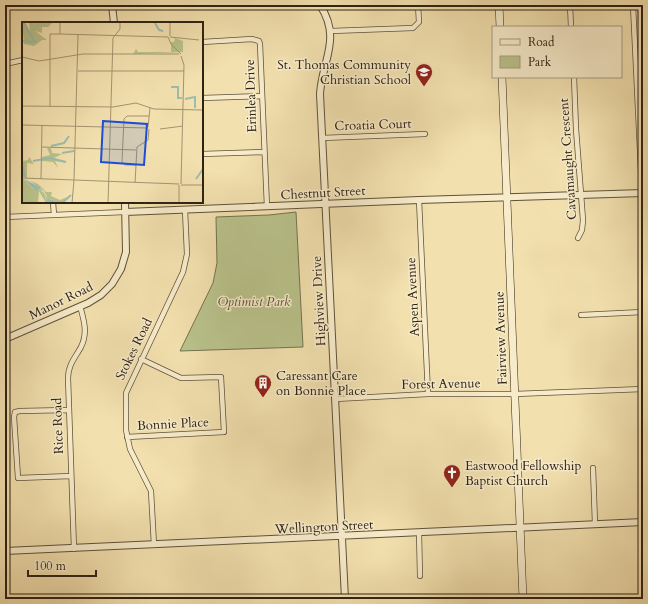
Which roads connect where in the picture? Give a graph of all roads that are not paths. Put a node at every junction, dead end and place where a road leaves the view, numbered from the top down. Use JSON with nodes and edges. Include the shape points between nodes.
{"nodes":[{"id":1,"x":112,"y":5,"type":"edge"},
{"id":2,"x":320,"y":5,"type":"edge"},
{"id":3,"x":418,"y":5,"type":"edge"},
{"id":4,"x":499,"y":5,"type":"edge"},
{"id":5,"x":570,"y":5,"type":"edge"},
{"id":6,"x":633,"y":5,"type":"edge"},
{"id":7,"x":114,"y":22,"type":"edge"},
{"id":8,"x":500,"y":26,"type":"edge"},
{"id":9,"x":571,"y":26,"type":"edge"},
{"id":10,"x":331,"y":31,"type":"junction"},
{"id":11,"x":203,"y":42,"type":"edge"},
{"id":12,"x":22,"y":60,"type":"edge"},
{"id":13,"x":5,"y":64,"type":"edge"},
{"id":14,"x":502,"y":78,"type":"edge"},
{"id":15,"x":574,"y":78,"type":"edge"},
{"id":16,"x":262,"y":96,"type":"junction"},
{"id":17,"x":203,"y":98,"type":"edge"},
{"id":18,"x":425,"y":134,"type":"dead end"},
{"id":19,"x":322,"y":138,"type":"junction"},
{"id":20,"x":264,"y":152,"type":"junction"},
{"id":21,"x":203,"y":154,"type":"edge"},
{"id":22,"x":642,"y":193,"type":"edge"},
{"id":23,"x":582,"y":195,"type":"junction"},
{"id":24,"x":508,"y":196,"type":"junction"},
{"id":25,"x":419,"y":200,"type":"junction"},
{"id":26,"x":53,"y":203,"type":"edge"},
{"id":27,"x":125,"y":203,"type":"edge"},
{"id":28,"x":326,"y":203,"type":"junction"},
{"id":29,"x":267,"y":207,"type":"junction"},
{"id":30,"x":185,"y":210,"type":"junction"},
{"id":31,"x":125,"y":212,"type":"junction"},
{"id":32,"x":54,"y":215,"type":"junction"},
{"id":33,"x":5,"y":217,"type":"edge"},
{"id":34,"x":578,"y":238,"type":"dead end"},
{"id":35,"x":643,"y":285,"type":"edge"},
{"id":36,"x":80,"y":306,"type":"junction"},
{"id":37,"x":643,"y":312,"type":"edge"},
{"id":38,"x":581,"y":315,"type":"dead end"},
{"id":39,"x":5,"y":339,"type":"edge"},
{"id":40,"x":142,"y":359,"type":"junction"},
{"id":41,"x":643,"y":389,"type":"edge"},
{"id":42,"x":428,"y":394,"type":"junction"},
{"id":43,"x":516,"y":394,"type":"junction"},
{"id":44,"x":335,"y":399,"type":"junction"},
{"id":45,"x":69,"y":410,"type":"junction"},
{"id":46,"x":127,"y":437,"type":"junction"},
{"id":47,"x":593,"y":468,"type":"dead end"},
{"id":48,"x":71,"y":476,"type":"junction"},
{"id":49,"x":643,"y":522,"type":"edge"},
{"id":50,"x":595,"y":524,"type":"junction"},
{"id":51,"x":520,"y":529,"type":"junction"},
{"id":52,"x":419,"y":533,"type":"junction"},
{"id":53,"x":342,"y":537,"type":"junction"},
{"id":54,"x":154,"y":545,"type":"junction"},
{"id":55,"x":74,"y":549,"type":"junction"},
{"id":56,"x":5,"y":552,"type":"edge"},
{"id":57,"x":420,"y":576,"type":"dead end"},
{"id":58,"x":345,"y":599,"type":"edge"},
{"id":59,"x":523,"y":599,"type":"edge"}],
"edges":[{"from":1,"to":7,"type":"street"},
{"from":2,"to":10,"type":"street","name":"Highview Drive"},
{"from":3,"to":10,"type":"street","via":[[419,22],[413,28]]},
{"from":4,"to":8,"type":"main road"},
{"from":5,"to":9,"type":"street"},
{"from":6,"to":22,"type":"street"},
{"from":10,"to":19,"type":"street","name":"Highview Drive","via":[[330,52],[321,90]]},
{"from":11,"to":16,"type":"street","name":"Erinlea Drive","via":[[252,39],[259,41]]},
{"from":12,"to":13,"type":"street"},
{"from":14,"to":24,"type":"main road","name":"Fairview Avenue"},
{"from":15,"to":23,"type":"street","name":"Cavamaught Crescent"},
{"from":16,"to":17,"type":"street"},
{"from":16,"to":20,"type":"street","name":"Erinlea Drive"},
{"from":18,"to":19,"type":"street","name":"Croatia Court"},
{"from":19,"to":28,"type":"street","name":"Highview Drive"},
{"from":20,"to":21,"type":"street"},
{"from":20,"to":29,"type":"street","name":"Erinlea Drive"},
{"from":22,"to":23,"type":"street","name":"Chestnut Street"},
{"from":22,"to":35,"type":"street"},
{"from":23,"to":24,"type":"street","name":"Chestnut Street"},
{"from":23,"to":34,"type":"street","name":"Cavamaught Crescent","via":[[583,225]]},
{"from":24,"to":25,"type":"street","name":"Chestnut Street"},
{"from":24,"to":43,"type":"main road","name":"Fairview Avenue"},
{"from":25,"to":28,"type":"street","name":"Chestnut Street"},
{"from":25,"to":42,"type":"street","name":"Aspen Avenue"},
{"from":26,"to":32,"type":"street"},
{"from":27,"to":31,"type":"street","name":"Manor Road"},
{"from":28,"to":29,"type":"street","name":"Chestnut Street"},
{"from":28,"to":44,"type":"street","name":"Highview Drive"},
{"from":29,"to":30,"type":"street","name":"Chestnut Street"},
{"from":30,"to":31,"type":"street","name":"Chestnut Street"},
{"from":30,"to":40,"type":"street","name":"Stokes Road","via":[[187,254],[184,272]]},
{"from":31,"to":32,"type":"street","name":"Chestnut Street"},
{"from":31,"to":36,"type":"street","name":"Manor Road","via":[[126,248],[121,269],[102,295]]},
{"from":32,"to":33,"type":"street","name":"Chestnut Street"},
{"from":36,"to":39,"type":"street","name":"Manor Road"},
{"from":36,"to":45,"type":"street","name":"Rice Road","via":[[85,333],[68,372]]},
{"from":37,"to":38,"type":"street"},
{"from":40,"to":46,"type":"street","name":"Stokes Road","via":[[126,393]]},
{"from":40,"to":46,"type":"street","name":"Bonnie Place","via":[[181,378],[221,377],[224,432]]},
{"from":41,"to":43,"type":"street","name":"Forest Avenue"},
{"from":42,"to":43,"type":"street","name":"Forest Avenue"},
{"from":42,"to":44,"type":"street","name":"Forest Avenue"},
{"from":43,"to":51,"type":"main road","name":"Fairview Avenue"},
{"from":44,"to":53,"type":"street","name":"Highview Drive"},
{"from":45,"to":48,"type":"street","name":"Rice Road"},
{"from":45,"to":48,"type":"street","via":[[20,411],[15,412],[14,417],[18,478]]},
{"from":46,"to":54,"type":"street","name":"Stokes Road","via":[[130,449],[151,490]]},
{"from":47,"to":50,"type":"street"},
{"from":48,"to":55,"type":"street","name":"Rice Road"},
{"from":49,"to":50,"type":"street","name":"Wellington Street"},
{"from":50,"to":51,"type":"street","name":"Wellington Street"},
{"from":51,"to":52,"type":"street","name":"Wellington Street"},
{"from":51,"to":59,"type":"main road","name":"Fairview Avenue"},
{"from":52,"to":53,"type":"street","name":"Wellington Street"},
{"from":52,"to":57,"type":"street"},
{"from":53,"to":54,"type":"street","name":"Wellington Street"},
{"from":53,"to":58,"type":"street","name":"Highview Drive"},
{"from":54,"to":55,"type":"street","name":"Wellington Street"},
{"from":55,"to":56,"type":"street","name":"Wellington Street"}]}
